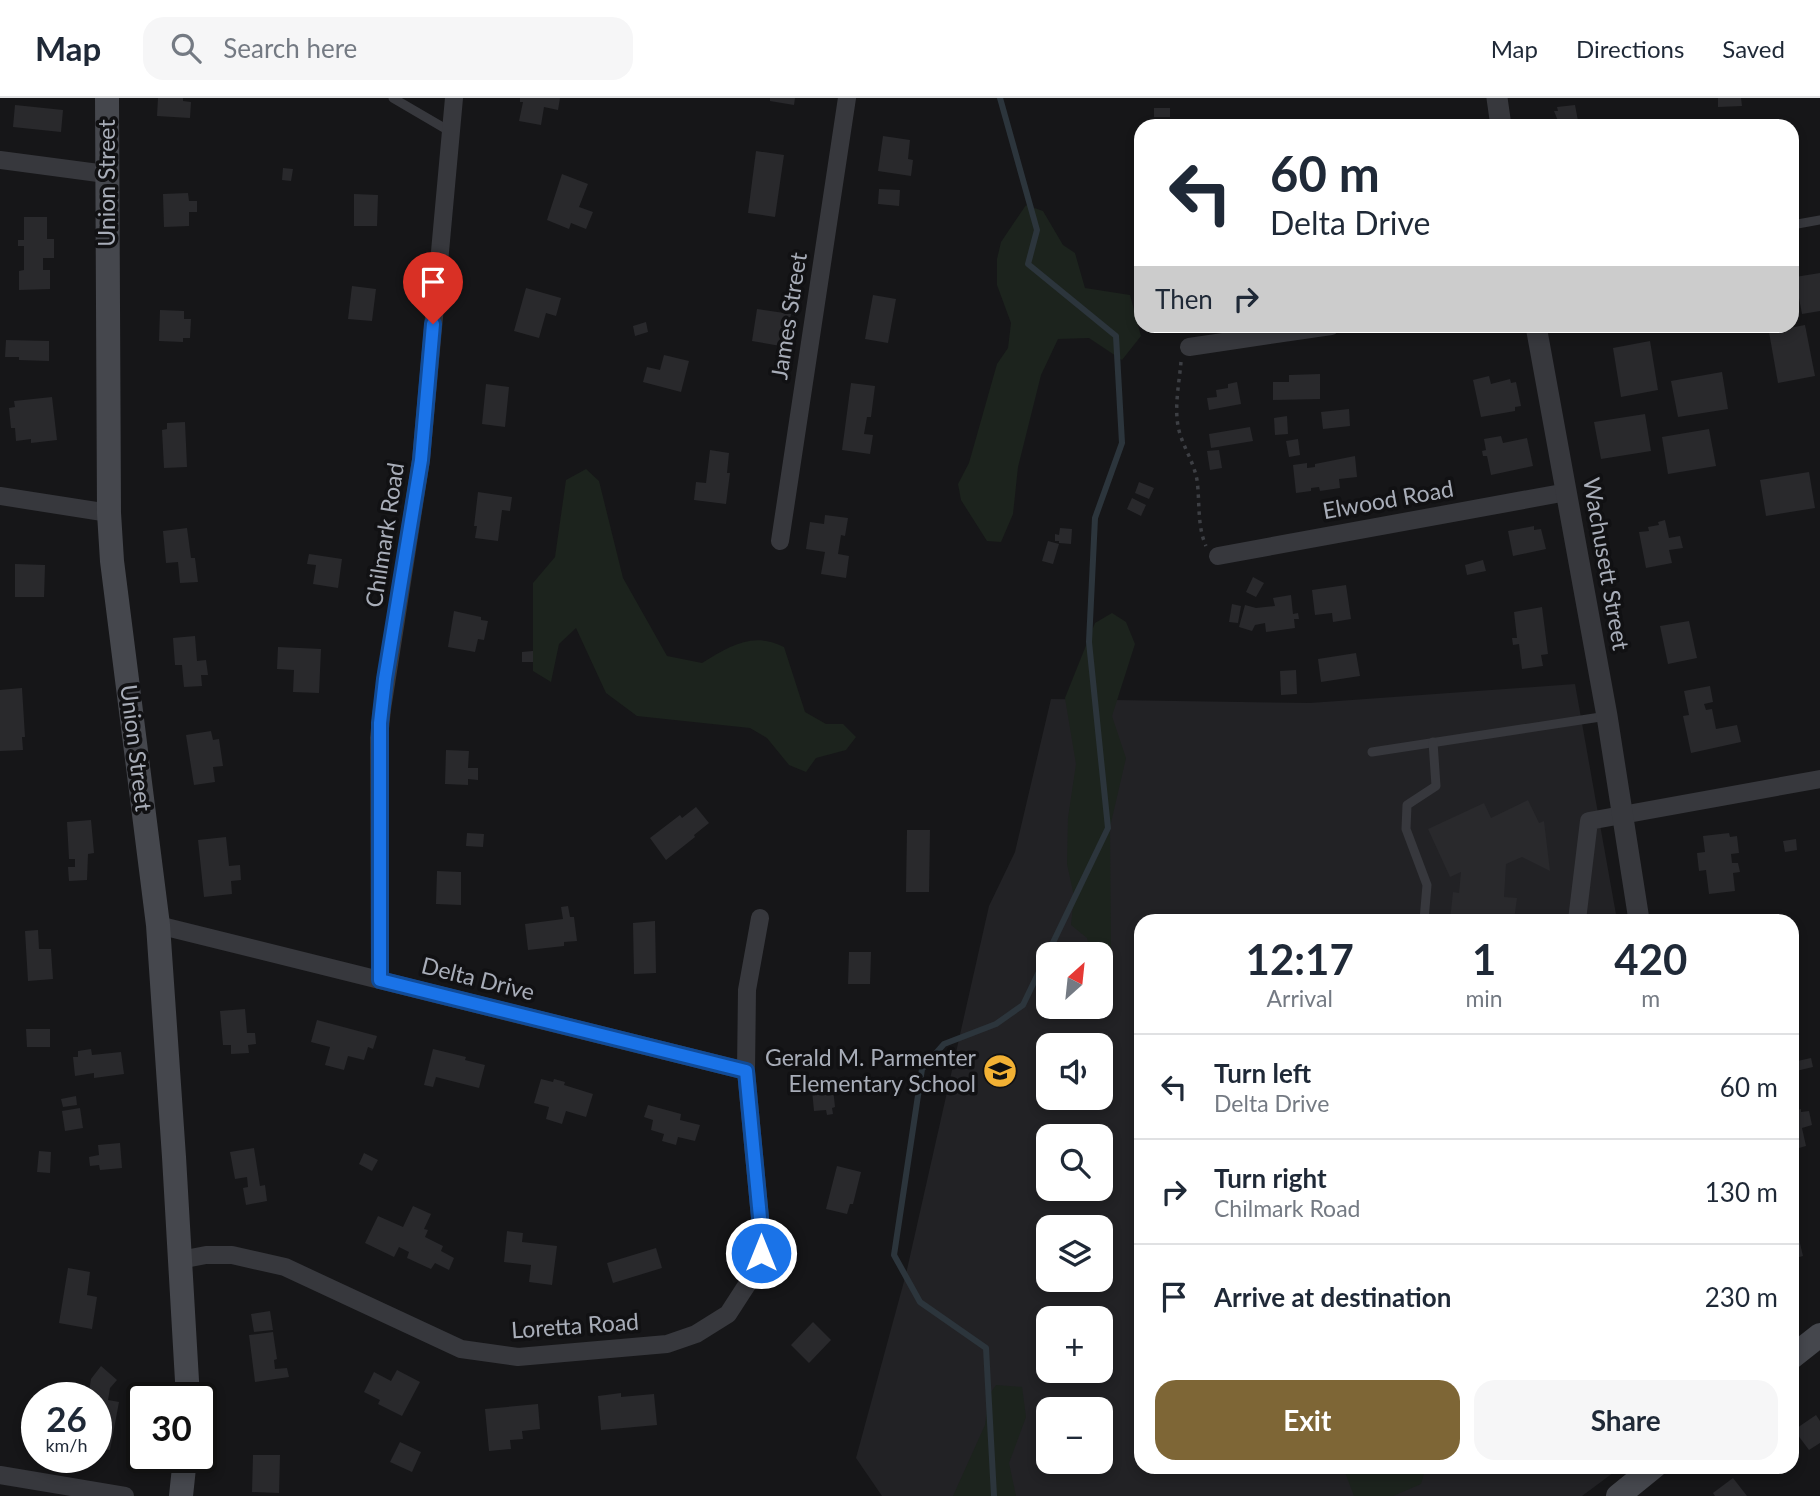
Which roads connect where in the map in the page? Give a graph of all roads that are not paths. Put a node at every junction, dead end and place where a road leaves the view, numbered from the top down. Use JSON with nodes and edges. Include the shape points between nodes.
{"nodes":[{"id":1,"x":107,"y":98,"type":"edge"},
{"id":2,"x":393,"y":98,"type":"edge"},
{"id":3,"x":454,"y":98,"type":"edge"},
{"id":4,"x":848,"y":98,"type":"edge"},
{"id":5,"x":1497,"y":98,"type":"edge"},
{"id":6,"x":1501,"y":119,"type":"edge"},
{"id":7,"x":451,"y":132,"type":"junction"},
{"id":8,"x":0,"y":160,"type":"edge"},
{"id":9,"x":106,"y":174,"type":"junction"},
{"id":10,"x":1820,"y":220,"type":"edge"},
{"id":11,"x":1799,"y":224,"type":"edge"},
{"id":12,"x":1284,"y":333,"type":"edge"},
{"id":13,"x":1537,"y":333,"type":"edge"},
{"id":14,"x":1189,"y":347,"type":"road end"},
{"id":15,"x":1567,"y":492,"type":"junction"},
{"id":16,"x":0,"y":496,"type":"edge"},
{"id":17,"x":109,"y":513,"type":"junction"},
{"id":18,"x":780,"y":541,"type":"dead end"},
{"id":19,"x":1218,"y":556,"type":"road end"},
{"id":20,"x":1607,"y":716,"type":"junction"},
{"id":21,"x":1433,"y":742,"type":"junction"},
{"id":22,"x":1372,"y":752,"type":"dead end"},
{"id":23,"x":1820,"y":779,"type":"edge"},
{"id":24,"x":1622,"y":813,"type":"junction"},
{"id":25,"x":1425,"y":914,"type":"edge"},
{"id":26,"x":1578,"y":914,"type":"edge"},
{"id":27,"x":1638,"y":914,"type":"edge"},
{"id":28,"x":760,"y":918,"type":"dead end"},
{"id":29,"x":158,"y":925,"type":"junction"},
{"id":30,"x":380,"y":980,"type":"junction"},
{"id":31,"x":746,"y":1071,"type":"junction"},
{"id":32,"x":180,"y":1260,"type":"junction"},
{"id":33,"x":1820,"y":1335,"type":"edge"},
{"id":34,"x":1799,"y":1352,"type":"edge"},
{"id":35,"x":187,"y":1382,"type":"edge"},
{"id":36,"x":183,"y":1473,"type":"edge"},
{"id":37,"x":1645,"y":1474,"type":"edge"},
{"id":38,"x":0,"y":1475,"type":"edge"},
{"id":39,"x":125,"y":1496,"type":"edge"},
{"id":40,"x":181,"y":1496,"type":"edge"},
{"id":41,"x":1618,"y":1496,"type":"edge"}],
"edges":[{"from":1,"to":9,"type":"main road","name":"Union Street"},
{"from":2,"to":7,"type":"lane"},
{"from":3,"to":7,"type":"street","name":"Chilmark Road"},
{"from":4,"to":18,"type":"street","name":"James Street"},
{"from":5,"to":6,"type":"street"},
{"from":7,"to":30,"type":"street","name":"Chilmark Road","via":[[421,460],[379,738]]},
{"from":8,"to":9,"type":"street"},
{"from":9,"to":17,"type":"main road","name":"Union Street"},
{"from":10,"to":11,"type":"lane"},
{"from":12,"to":14,"type":"street"},
{"from":13,"to":15,"type":"street","name":"Wachusett Street"},
{"from":15,"to":19,"type":"street","name":"Elwood Road"},
{"from":15,"to":20,"type":"street","name":"Wachusett Street"},
{"from":16,"to":17,"type":"street"},
{"from":17,"to":29,"type":"main road","name":"Union Street"},
{"from":20,"to":21,"type":"lane"},
{"from":20,"to":24,"type":"street","name":"Wachusett Street"},
{"from":21,"to":22,"type":"lane"},
{"from":21,"to":25,"type":"lane","via":[[1436,786],[1407,805],[1406,829],[1427,885]]},
{"from":23,"to":24,"type":"street"},
{"from":24,"to":26,"type":"street","via":[[1589,821]]},
{"from":24,"to":27,"type":"street","name":"Wachusett Street"},
{"from":28,"to":31,"type":"street","via":[[747,990]]},
{"from":29,"to":30,"type":"street","name":"Delta Drive"},
{"from":29,"to":32,"type":"main road","name":"Union Street"},
{"from":30,"to":31,"type":"street","name":"Delta Drive"},
{"from":31,"to":32,"type":"street","name":"Loretta Road","via":[[764,1233],[761,1253],[750,1280],[727,1314],[696,1334],[667,1344],[518,1357],[461,1349],[285,1267],[232,1255]]},
{"from":32,"to":35,"type":"main road","name":"Union Street"},
{"from":33,"to":34,"type":"main road"},
{"from":36,"to":40,"type":"main road"},
{"from":37,"to":41,"type":"main road"},
{"from":38,"to":39,"type":"street"}]}
